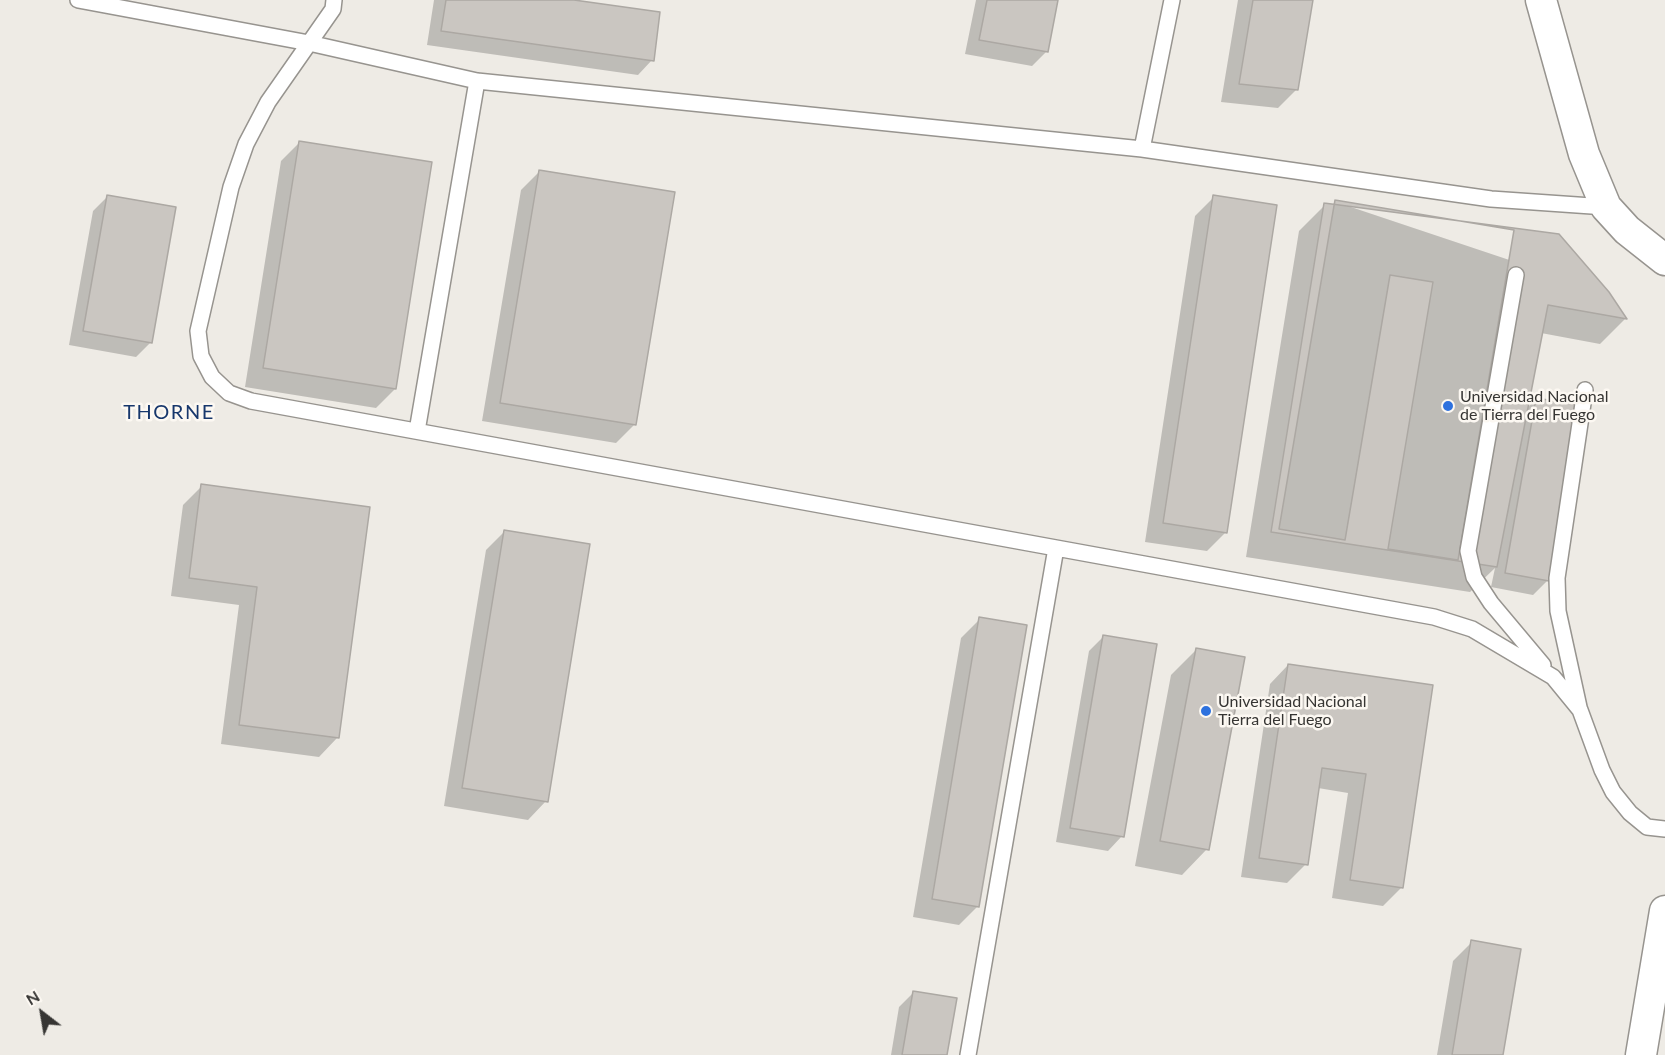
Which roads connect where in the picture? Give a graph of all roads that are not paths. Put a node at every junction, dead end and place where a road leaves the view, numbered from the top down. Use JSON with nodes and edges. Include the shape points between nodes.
{"nodes":[{"id":1,"x":78,"y":0,"type":"edge"},
{"id":2,"x":334,"y":0,"type":"edge"},
{"id":3,"x":1172,"y":0,"type":"edge"},
{"id":4,"x":1541,"y":0,"type":"edge"},
{"id":5,"x":309,"y":43,"type":"junction"},
{"id":6,"x":477,"y":81,"type":"junction"},
{"id":7,"x":1142,"y":149,"type":"junction"},
{"id":8,"x":1606,"y":207,"type":"junction"},
{"id":9,"x":1665,"y":260,"type":"edge"},
{"id":10,"x":1516,"y":275,"type":"dead end"},
{"id":11,"x":1585,"y":390,"type":"dead end"},
{"id":12,"x":417,"y":431,"type":"junction"},
{"id":13,"x":1056,"y":548,"type":"junction"},
{"id":14,"x":1553,"y":677,"type":"junction"},
{"id":15,"x":1580,"y":710,"type":"junction"},
{"id":16,"x":1665,"y":829,"type":"edge"},
{"id":17,"x":1665,"y":911,"type":"edge"},
{"id":18,"x":968,"y":1055,"type":"edge"},
{"id":19,"x":1641,"y":1055,"type":"edge"}],
"edges":[{"from":1,"to":5,"type":"lane"},
{"from":2,"to":5,"type":"lane","via":[[333,9]]},
{"from":3,"to":7,"type":"lane"},
{"from":4,"to":8,"type":"street","via":[[1584,154]]},
{"from":5,"to":6,"type":"lane"},
{"from":5,"to":12,"type":"lane","via":[[268,102],[246,144],[231,187],[198,331],[201,356],[212,377],[229,393],[251,401]]},
{"from":6,"to":7,"type":"lane"},
{"from":6,"to":12,"type":"lane"},
{"from":7,"to":8,"type":"lane","via":[[1491,199]]},
{"from":8,"to":9,"type":"street","via":[[1627,230]]},
{"from":10,"to":14,"type":"lane","via":[[1468,550],[1474,577],[1485,595]]},
{"from":11,"to":15,"type":"lane","via":[[1557,578],[1557,611]]},
{"from":12,"to":13,"type":"lane"},
{"from":13,"to":14,"type":"lane","via":[[1434,617],[1472,629]]},
{"from":13,"to":18,"type":"lane"},
{"from":14,"to":15,"type":"lane"},
{"from":15,"to":16,"type":"lane","via":[[1613,792],[1647,826]]},
{"from":17,"to":19,"type":"street"}]}
